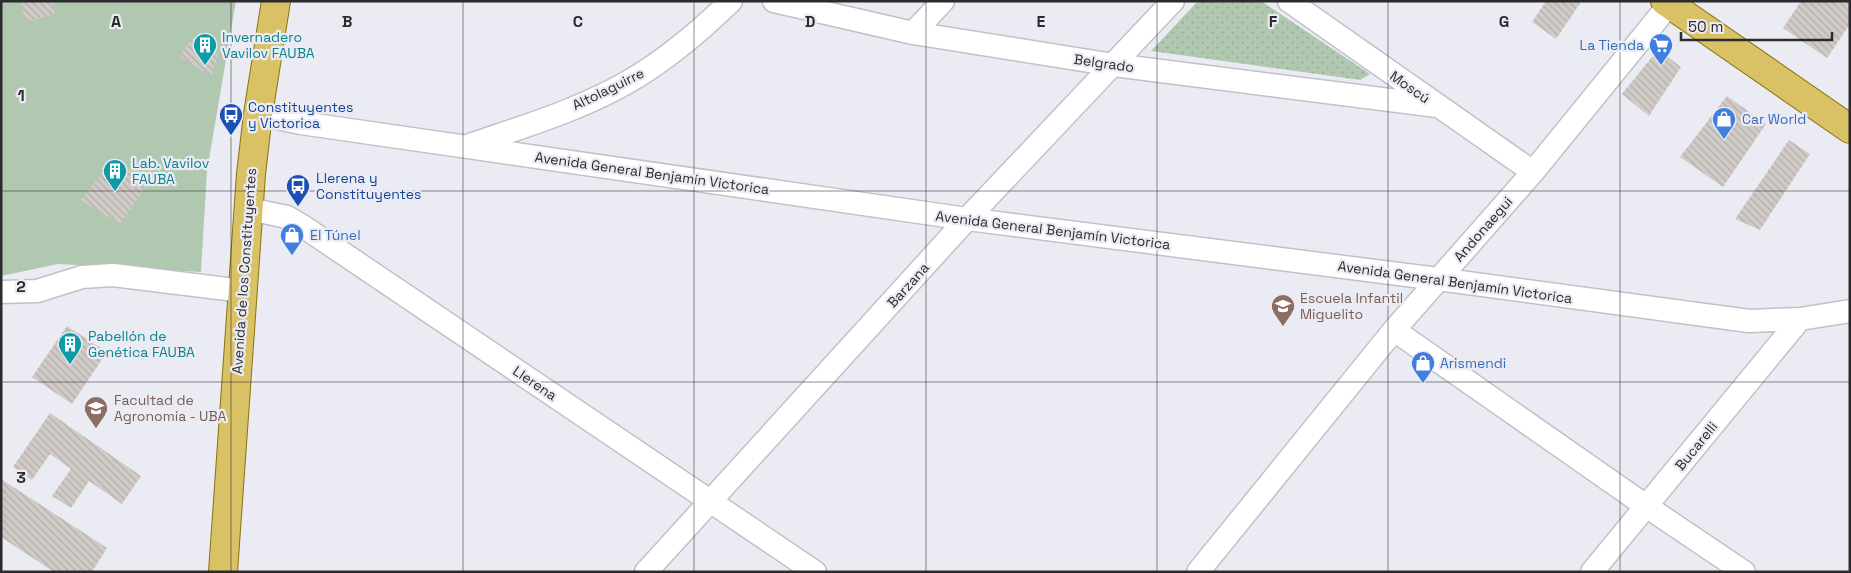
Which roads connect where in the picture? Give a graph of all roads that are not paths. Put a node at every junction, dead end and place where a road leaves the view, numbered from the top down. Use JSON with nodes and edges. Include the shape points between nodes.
{"nodes":[{"id":1,"x":276,"y":1,"type":"edge"},
{"id":2,"x":731,"y":1,"type":"edge"},
{"id":3,"x":774,"y":1,"type":"edge"},
{"id":4,"x":943,"y":1,"type":"edge"},
{"id":5,"x":1173,"y":1,"type":"edge"},
{"id":6,"x":1288,"y":1,"type":"edge"},
{"id":7,"x":1669,"y":2,"type":"edge"},
{"id":8,"x":913,"y":33,"type":"junction"},
{"id":9,"x":1114,"y":65,"type":"junction"},
{"id":10,"x":1437,"y":106,"type":"junction"},
{"id":11,"x":258,"y":114,"type":"junction"},
{"id":12,"x":1850,"y":129,"type":"edge"},
{"id":13,"x":466,"y":146,"type":"junction"},
{"id":14,"x":1533,"y":172,"type":"junction"},
{"id":15,"x":249,"y":209,"type":"junction"},
{"id":16,"x":967,"y":219,"type":"junction"},
{"id":17,"x":1438,"y":279,"type":"junction"},
{"id":18,"x":243,"y":291,"type":"junction"},
{"id":19,"x":1,"y":292,"type":"edge"},
{"id":20,"x":1850,"y":311,"type":"edge"},
{"id":21,"x":1800,"y":319,"type":"junction"},
{"id":22,"x":1394,"y":330,"type":"junction"},
{"id":23,"x":711,"y":500,"type":"junction"},
{"id":24,"x":1646,"y":506,"type":"junction"},
{"id":25,"x":223,"y":572,"type":"edge"},
{"id":26,"x":646,"y":572,"type":"edge"},
{"id":27,"x":815,"y":572,"type":"edge"},
{"id":28,"x":1198,"y":572,"type":"edge"},
{"id":29,"x":1592,"y":572,"type":"edge"},
{"id":30,"x":1744,"y":572,"type":"edge"}],
"edges":[{"from":1,"to":11,"type":"main road","name":"Avenida de los Constituyentes"},
{"from":2,"to":13,"type":"street","name":"Altolaguirre","via":[[693,38],[632,80],[585,102]]},
{"from":3,"to":8,"type":"street","name":"Belgrado"},
{"from":4,"to":8,"type":"street"},
{"from":5,"to":9,"type":"street","name":"Barzana"},
{"from":6,"to":10,"type":"street","name":"Moscú"},
{"from":7,"to":12,"type":"main road"},
{"from":7,"to":14,"type":"street","name":"Andonaegui"},
{"from":8,"to":9,"type":"street","name":"Belgrado"},
{"from":9,"to":10,"type":"street","name":"Belgrado"},
{"from":9,"to":16,"type":"street","name":"Barzana"},
{"from":10,"to":14,"type":"street","name":"Moscú"},
{"from":11,"to":13,"type":"street","name":"Avenida General Benjamín Victorica"},
{"from":11,"to":15,"type":"main road","name":"Avenida de los Constituyentes"},
{"from":13,"to":16,"type":"street","name":"Avenida General Benjamín Victorica"},
{"from":14,"to":17,"type":"street","name":"Andonaegui"},
{"from":15,"to":18,"type":"main road","name":"Avenida de los Constituyentes"},
{"from":15,"to":23,"type":"street","name":"Llerena","via":[[287,217],[304,227]]},
{"from":16,"to":17,"type":"street","name":"Avenida General Benjamín Victorica"},
{"from":16,"to":23,"type":"street","name":"Barzana"},
{"from":17,"to":21,"type":"street","name":"Avenida General Benjamín Victorica","via":[[1749,321]]},
{"from":17,"to":22,"type":"street","name":"Andonaegui"},
{"from":18,"to":19,"type":"street","via":[[113,275],[82,277],[37,291]]},
{"from":18,"to":25,"type":"main road","name":"Avenida de los Constituyentes"},
{"from":20,"to":21,"type":"street","name":"Avenida General Benjamín Victorica"},
{"from":21,"to":24,"type":"street","name":"Bucarelli"},
{"from":22,"to":24,"type":"street"},
{"from":22,"to":28,"type":"street","name":"Andonaegui"},
{"from":23,"to":26,"type":"street","name":"Barzana"},
{"from":23,"to":27,"type":"street","name":"Llerena"},
{"from":24,"to":29,"type":"street","name":"Bucarelli"},
{"from":24,"to":30,"type":"street"}]}
